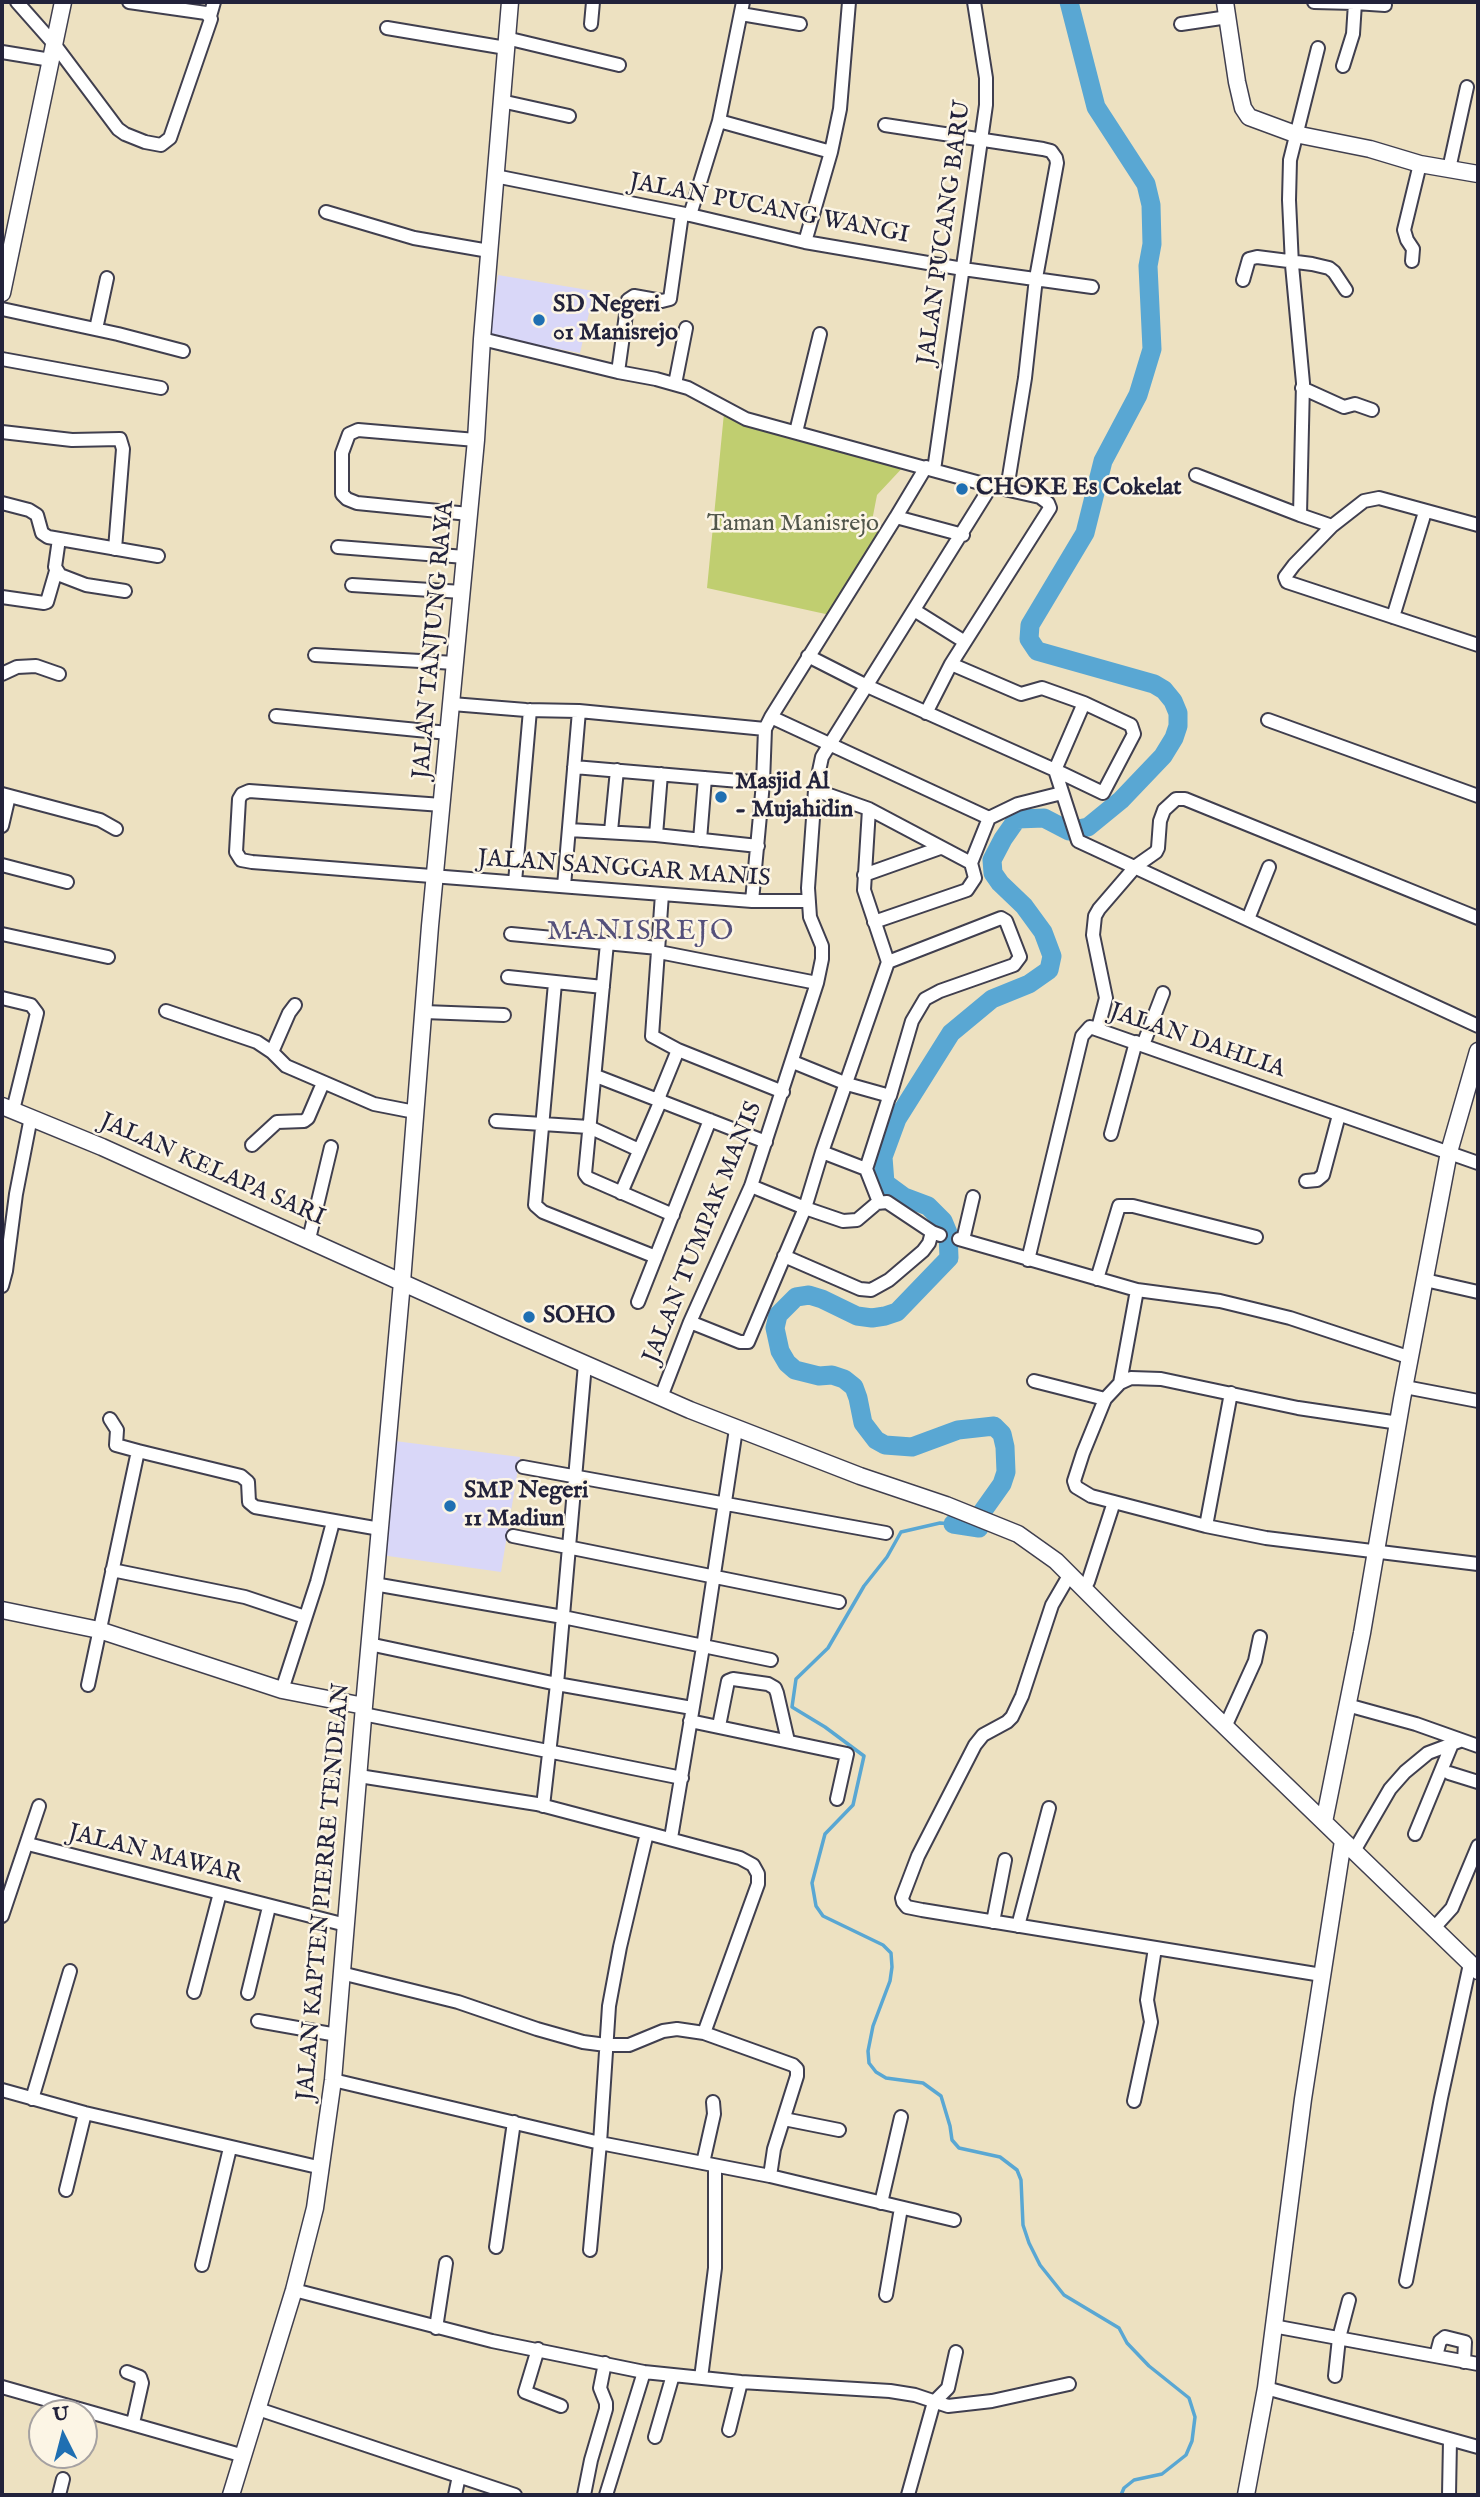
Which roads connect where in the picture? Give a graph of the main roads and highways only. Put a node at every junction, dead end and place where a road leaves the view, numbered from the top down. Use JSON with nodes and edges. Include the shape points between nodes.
{"nodes":[{"id":1,"x":63,"y":2,"type":"edge"},
{"id":2,"x":510,"y":2,"type":"edge"},
{"id":3,"x":1226,"y":10,"type":"edge"},
{"id":4,"x":1478,"y":174,"type":"edge"},
{"id":5,"x":2,"y":293,"type":"edge"},
{"id":6,"x":1478,"y":1051,"type":"edge"},
{"id":7,"x":8,"y":1108,"type":"edge"},
{"id":8,"x":402,"y":1282,"type":"junction"},
{"id":9,"x":2,"y":1610,"type":"edge"},
{"id":10,"x":363,"y":1710,"type":"junction"},
{"id":11,"x":1324,"y":1822,"type":"junction"},
{"id":12,"x":1349,"y":1846,"type":"junction"},
{"id":13,"x":1474,"y":1967,"type":"edge"},
{"id":14,"x":231,"y":2495,"type":"edge"},
{"id":15,"x":1246,"y":2495,"type":"edge"}],
"edges":[{"from":1,"to":5,"type":"main road"},
{"from":2,"to":8,"type":"main road","name":"JALAN TANJUNG RAYA"},
{"from":3,"to":4,"type":"main road","via":[[1246,115],[1295,134]]},
{"from":6,"to":11,"type":"main road","via":[[1449,1152]]},
{"from":7,"to":8,"type":"main road","name":"JALAN KELAPA SARI"},
{"from":8,"to":10,"type":"main road","name":"JALAN KAPTEN PIERRE TENDEAN"},
{"from":8,"to":11,"type":"main road","name":"JALAN KELAPA SARI","via":[[736,1429],[1000,1526],[1033,1544],[1070,1574]]},
{"from":9,"to":10,"type":"main road","via":[[99,1630],[282,1690]]},
{"from":10,"to":14,"type":"main road","name":"JALAN KAPTEN PIERRE TENDEAN","via":[[322,2168],[294,2290]]},
{"from":11,"to":12,"type":"main road","name":"JALAN KELAPA SARI"},
{"from":12,"to":13,"type":"main road","name":"JALAN KELAPA SARI"},
{"from":12,"to":15,"type":"main road","via":[[1322,1975],[1266,2388]]}]}
